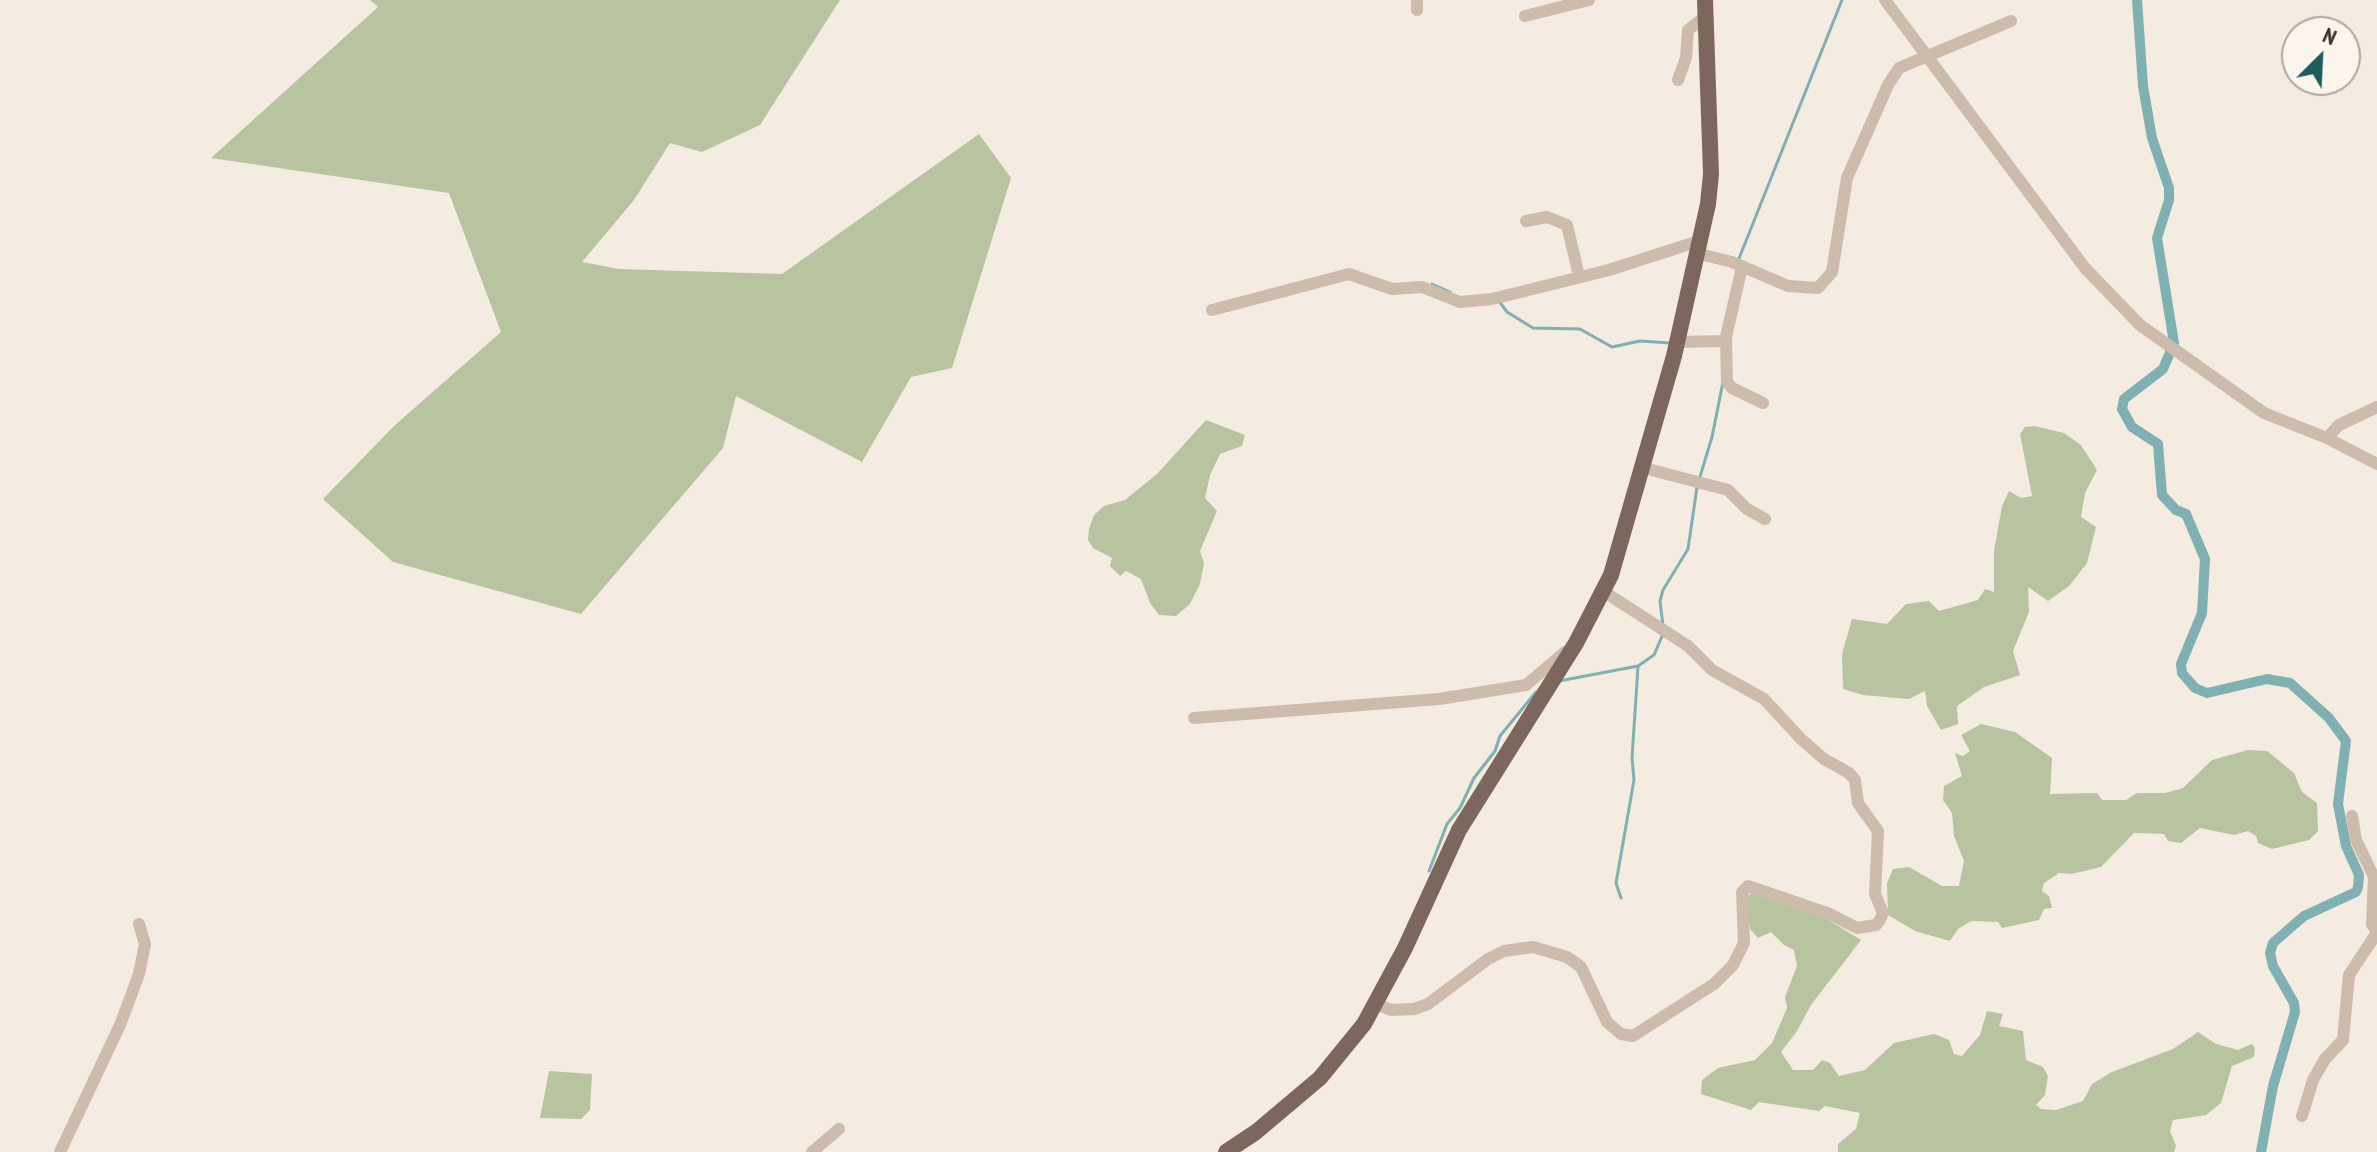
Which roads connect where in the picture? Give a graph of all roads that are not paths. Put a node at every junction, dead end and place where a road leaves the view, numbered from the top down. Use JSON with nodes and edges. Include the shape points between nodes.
{"nodes":[{"id":1,"x":1589,"y":0,"type":"edge"},
{"id":2,"x":1885,"y":0,"type":"edge"},
{"id":3,"x":1705,"y":8,"type":"edge"},
{"id":4,"x":1525,"y":16,"type":"dead end"},
{"id":5,"x":2011,"y":21,"type":"dead end"},
{"id":6,"x":1925,"y":55,"type":"junction"},
{"id":7,"x":1678,"y":80,"type":"dead end"},
{"id":8,"x":1526,"y":221,"type":"dead end"},
{"id":9,"x":1697,"y":249,"type":"junction"},
{"id":10,"x":1737,"y":265,"type":"junction"},
{"id":11,"x":1579,"y":276,"type":"junction"},
{"id":12,"x":1212,"y":310,"type":"dead end"},
{"id":13,"x":1726,"y":341,"type":"junction"},
{"id":14,"x":1677,"y":344,"type":"junction"},
{"id":15,"x":1763,"y":403,"type":"dead end"},
{"id":16,"x":2377,"y":407,"type":"edge"},
{"id":17,"x":2327,"y":438,"type":"junction"},
{"id":18,"x":2377,"y":464,"type":"edge"},
{"id":19,"x":1644,"y":468,"type":"junction"},
{"id":20,"x":1765,"y":519,"type":"dead end"},
{"id":21,"x":1603,"y":591,"type":"junction"},
{"id":22,"x":1576,"y":643,"type":"junction"},
{"id":23,"x":1194,"y":718,"type":"dead end"},
{"id":24,"x":2352,"y":816,"type":"dead end"},
{"id":25,"x":139,"y":924,"type":"dead end"},
{"id":26,"x":2376,"y":934,"type":"edge"},
{"id":27,"x":1377,"y":1004,"type":"junction"},
{"id":28,"x":2302,"y":1116,"type":"dead end"},
{"id":29,"x":839,"y":1129,"type":"dead end"},
{"id":30,"x":1244,"y":1146,"type":"edge"},
{"id":31,"x":60,"y":1152,"type":"edge"},
{"id":32,"x":812,"y":1152,"type":"edge"},
{"id":33,"x":1226,"y":1152,"type":"edge"}],
"edges":[{"from":1,"to":4,"type":"street"},
{"from":2,"to":6,"type":"street"},
{"from":3,"to":7,"type":"street","via":[[1688,30]]},
{"from":3,"to":9,"type":"main road","via":[[1711,174]]},
{"from":5,"to":6,"type":"street"},
{"from":6,"to":10,"type":"street","via":[[1899,68],[1857,154],[1841,200],[1832,272],[1826,282],[1808,290]]},
{"from":6,"to":17,"type":"street","via":[[2085,268],[2140,325],[2264,413]]},
{"from":8,"to":11,"type":"street","via":[[1547,217],[1567,225]]},
{"from":9,"to":10,"type":"street"},
{"from":9,"to":11,"type":"street"},
{"from":9,"to":14,"type":"main road"},
{"from":10,"to":13,"type":"street"},
{"from":11,"to":12,"type":"street","via":[[1460,302],[1422,287],[1392,289],[1349,274]]},
{"from":13,"to":14,"type":"street"},
{"from":13,"to":15,"type":"street","via":[[1727,382]]},
{"from":14,"to":19,"type":"main road"},
{"from":16,"to":17,"type":"street","via":[[2339,425]]},
{"from":17,"to":18,"type":"street"},
{"from":19,"to":20,"type":"street","via":[[1728,490]]},
{"from":19,"to":21,"type":"main road"},
{"from":21,"to":22,"type":"main road"},
{"from":21,"to":27,"type":"street","via":[[1688,646],[1712,670],[1764,699],[1813,749],[1855,780],[1858,803],[1878,831],[1875,894],[1883,913],[1880,920],[1857,928],[1748,886],[1742,892],[1744,943],[1733,965],[1714,984],[1633,1036],[1607,1022],[1581,967],[1533,947],[1488,959],[1414,1009],[1391,1010]]},
{"from":22,"to":23,"type":"street","via":[[1526,685],[1439,699]]},
{"from":22,"to":27,"type":"main road","via":[[1459,830]]},
{"from":24,"to":26,"type":"street","via":[[2356,840],[2374,877]]},
{"from":25,"to":31,"type":"street","via":[[145,944],[139,974]]},
{"from":26,"to":28,"type":"street","via":[[2349,975],[2343,1040],[2313,1080]]},
{"from":27,"to":30,"type":"main road","via":[[1320,1078]]},
{"from":29,"to":32,"type":"street"},
{"from":30,"to":33,"type":"main road"}]}
